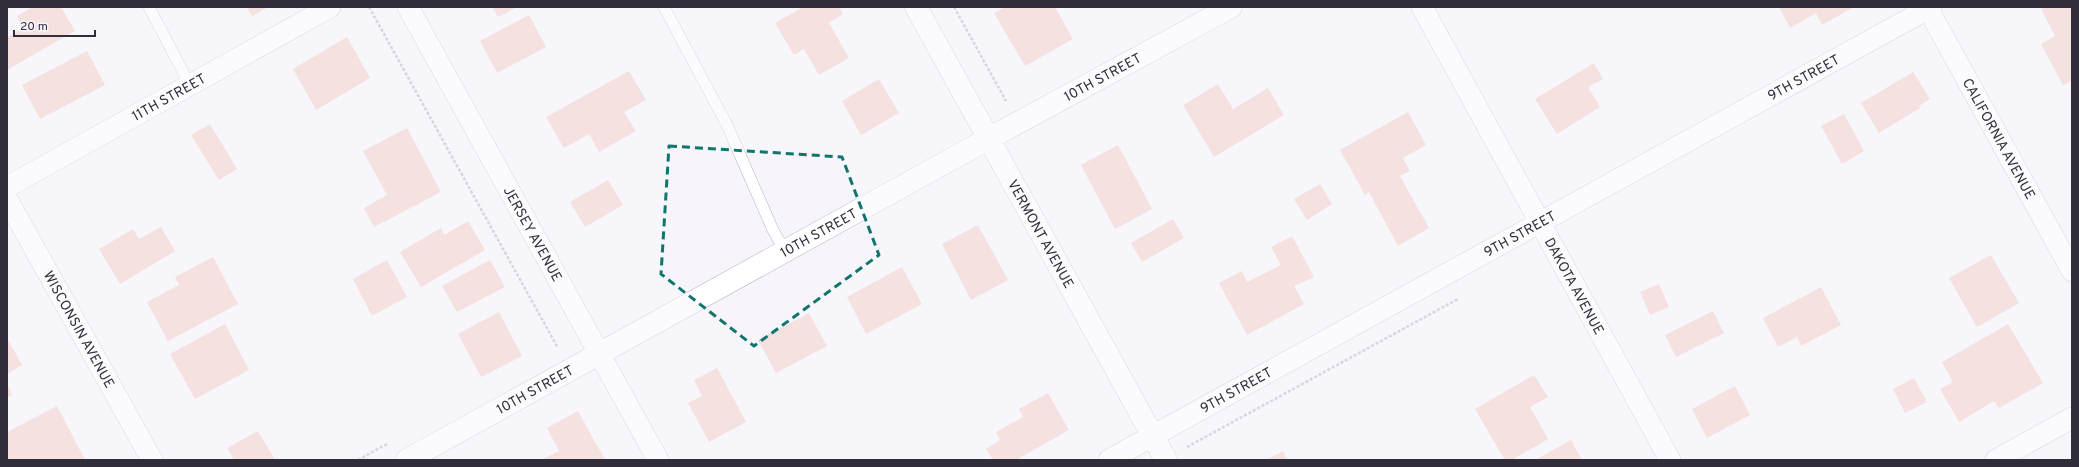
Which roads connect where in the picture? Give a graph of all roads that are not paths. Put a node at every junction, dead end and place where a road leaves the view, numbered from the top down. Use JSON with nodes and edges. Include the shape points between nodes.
{"nodes":[{"id":1,"x":149,"y":7,"type":"edge"},
{"id":2,"x":330,"y":7,"type":"edge"},
{"id":3,"x":408,"y":7,"type":"edge"},
{"id":4,"x":664,"y":7,"type":"edge"},
{"id":5,"x":916,"y":7,"type":"edge"},
{"id":6,"x":1231,"y":7,"type":"edge"},
{"id":7,"x":1422,"y":7,"type":"edge"},
{"id":8,"x":1928,"y":8,"type":"edge"},
{"id":9,"x":190,"y":85,"type":"junction"},
{"id":10,"x":988,"y":138,"type":"junction"},
{"id":11,"x":7,"y":187,"type":"edge"},
{"id":12,"x":7,"y":199,"type":"edge"},
{"id":13,"x":1540,"y":223,"type":"junction"},
{"id":14,"x":785,"y":251,"type":"junction"},
{"id":15,"x":2072,"y":271,"type":"edge"},
{"id":16,"x":600,"y":354,"type":"junction"},
{"id":17,"x":2072,"y":418,"type":"edge"},
{"id":18,"x":1153,"y":436,"type":"junction"},
{"id":19,"x":152,"y":460,"type":"edge"},
{"id":20,"x":407,"y":460,"type":"edge"},
{"id":21,"x":658,"y":460,"type":"edge"},
{"id":22,"x":1109,"y":460,"type":"edge"},
{"id":23,"x":1166,"y":460,"type":"edge"},
{"id":24,"x":1670,"y":460,"type":"edge"},
{"id":25,"x":1996,"y":460,"type":"edge"}],
"edges":[{"from":1,"to":9,"type":"lane"},
{"from":2,"to":9,"type":"street","name":"11TH STREET"},
{"from":3,"to":16,"type":"street","name":"JERSEY AVENUE"},
{"from":4,"to":14,"type":"lane","via":[[727,125],[773,230]]},
{"from":5,"to":10,"type":"street","name":"VERMONT AVENUE"},
{"from":6,"to":10,"type":"street","name":"10TH STREET"},
{"from":7,"to":13,"type":"street","name":"DAKOTA AVENUE"},
{"from":8,"to":13,"type":"street","name":"9TH STREET"},
{"from":8,"to":15,"type":"street","name":"CALIFORNIA AVENUE"},
{"from":9,"to":11,"type":"street","name":"11TH STREET"},
{"from":10,"to":14,"type":"street","name":"10TH STREET"},
{"from":10,"to":18,"type":"street","name":"VERMONT AVENUE"},
{"from":12,"to":19,"type":"street","name":"WISCONSIN AVENUE"},
{"from":13,"to":18,"type":"street","name":"9TH STREET"},
{"from":13,"to":24,"type":"street","name":"DAKOTA AVENUE"},
{"from":14,"to":16,"type":"street","name":"10TH STREET"},
{"from":16,"to":20,"type":"street","name":"10TH STREET"},
{"from":16,"to":21,"type":"street","name":"JERSEY AVENUE"},
{"from":17,"to":25,"type":"street"},
{"from":18,"to":22,"type":"street","name":"9TH STREET"},
{"from":18,"to":23,"type":"street","name":"VERMONT AVENUE"}]}
